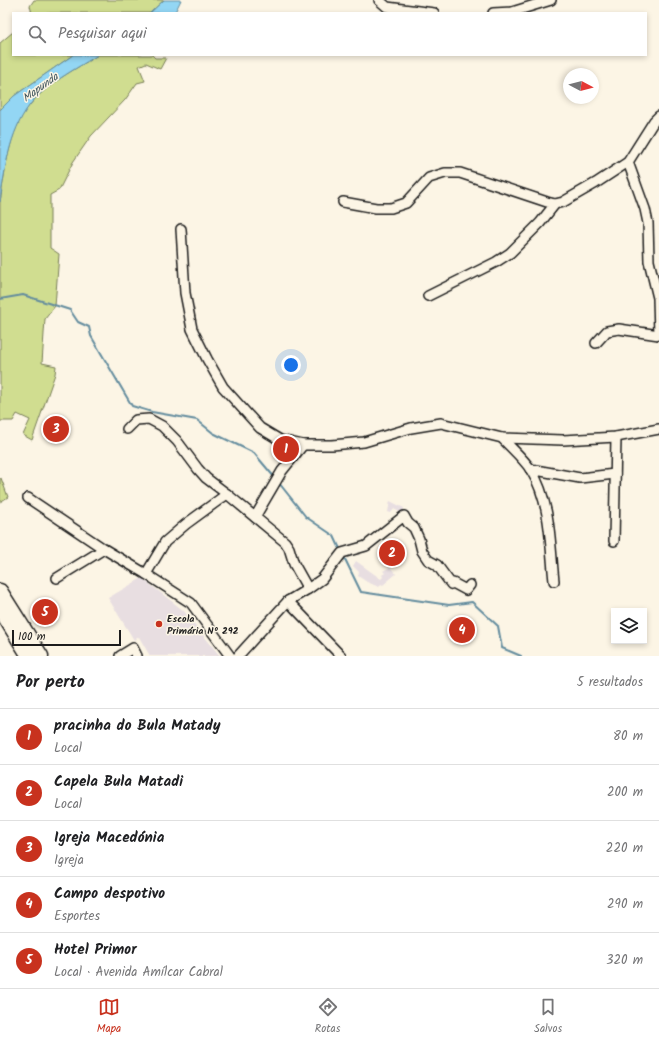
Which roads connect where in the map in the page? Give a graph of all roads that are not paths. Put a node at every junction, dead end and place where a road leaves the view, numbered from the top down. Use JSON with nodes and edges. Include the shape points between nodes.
{"nodes":[{"id":1,"x":379,"y":0,"type":"edge"},
{"id":2,"x":551,"y":0,"type":"edge"},
{"id":3,"x":426,"y":12,"type":"edge"},
{"id":4,"x":512,"y":12,"type":"edge"},
{"id":5,"x":659,"y":116,"type":"edge"},
{"id":6,"x":628,"y":162,"type":"junction"},
{"id":7,"x":342,"y":202,"type":"dead end"},
{"id":8,"x":556,"y":204,"type":"junction"},
{"id":9,"x":181,"y":229,"type":"dead end"},
{"id":10,"x":428,"y":296,"type":"dead end"},
{"id":11,"x":659,"y":335,"type":"edge"},
{"id":12,"x":596,"y":342,"type":"dead end"},
{"id":13,"x":127,"y":428,"type":"dead end"},
{"id":14,"x":659,"y":428,"type":"edge"},
{"id":15,"x":616,"y":437,"type":"junction"},
{"id":16,"x":502,"y":438,"type":"junction"},
{"id":17,"x":303,"y":445,"type":"junction"},
{"id":18,"x":530,"y":470,"type":"junction"},
{"id":19,"x":615,"y":474,"type":"junction"},
{"id":20,"x":227,"y":494,"type":"junction"},
{"id":21,"x":28,"y":498,"type":"dead end"},
{"id":22,"x":255,"y":517,"type":"junction"},
{"id":23,"x":614,"y":541,"type":"dead end"},
{"id":24,"x":104,"y":549,"type":"junction"},
{"id":25,"x":146,"y":574,"type":"junction"},
{"id":26,"x":57,"y":578,"type":"dead end"},
{"id":27,"x":554,"y":581,"type":"dead end"},
{"id":28,"x":470,"y":585,"type":"dead end"},
{"id":29,"x":308,"y":589,"type":"junction"},
{"id":30,"x":0,"y":591,"type":"edge"},
{"id":31,"x":288,"y":601,"type":"junction"},
{"id":32,"x":0,"y":609,"type":"edge"},
{"id":33,"x":137,"y":652,"type":"edge"},
{"id":34,"x":29,"y":656,"type":"edge"},
{"id":35,"x":41,"y":656,"type":"edge"},
{"id":36,"x":120,"y":656,"type":"edge"},
{"id":37,"x":230,"y":656,"type":"edge"},
{"id":38,"x":238,"y":656,"type":"edge"},
{"id":39,"x":341,"y":656,"type":"edge"}],
"edges":[{"from":1,"to":3,"type":"street","via":[[387,7]]},
{"from":2,"to":4,"type":"street"},
{"from":5,"to":6,"type":"street"},
{"from":6,"to":8,"type":"street","via":[[596,183]]},
{"from":6,"to":11,"type":"street","via":[[648,223],[649,261],[658,298]]},
{"from":7,"to":8,"type":"street","via":[[391,208],[406,203],[429,178],[445,173],[460,173]]},
{"from":8,"to":10,"type":"street","via":[[510,253]]},
{"from":9,"to":17,"type":"street","via":[[185,293],[192,329],[207,359],[223,387],[260,428],[280,440]]},
{"from":11,"to":12,"type":"street","via":[[619,329],[607,331]]},
{"from":13,"to":20,"type":"street","via":[[136,420],[149,420],[162,426],[206,478]]},
{"from":14,"to":15,"type":"street"},
{"from":15,"to":16,"type":"street","via":[[562,440]]},
{"from":15,"to":19,"type":"street"},
{"from":16,"to":17,"type":"street","via":[[441,423],[411,428],[364,442]]},
{"from":16,"to":18,"type":"street"},
{"from":17,"to":22,"type":"street","via":[[282,471]]},
{"from":18,"to":19,"type":"street","via":[[580,478]]},
{"from":18,"to":27,"type":"street","via":[[544,500]]},
{"from":19,"to":23,"type":"street"},
{"from":20,"to":22,"type":"street"},
{"from":20,"to":25,"type":"street","via":[[165,542]]},
{"from":21,"to":24,"type":"street"},
{"from":22,"to":29,"type":"street","via":[[285,542]]},
{"from":24,"to":25,"type":"street"},
{"from":24,"to":26,"type":"street"},
{"from":25,"to":37,"type":"street","via":[[191,604]]},
{"from":28,"to":29,"type":"street","via":[[466,590],[451,584],[437,565],[428,560],[422,550],[420,539],[404,516],[366,546],[342,554],[322,579]]},
{"from":29,"to":31,"type":"street"},
{"from":30,"to":35,"type":"main road"},
{"from":31,"to":38,"type":"street"},
{"from":31,"to":39,"type":"street"},
{"from":32,"to":34,"type":"main road"},
{"from":33,"to":36,"type":"street"}]}
